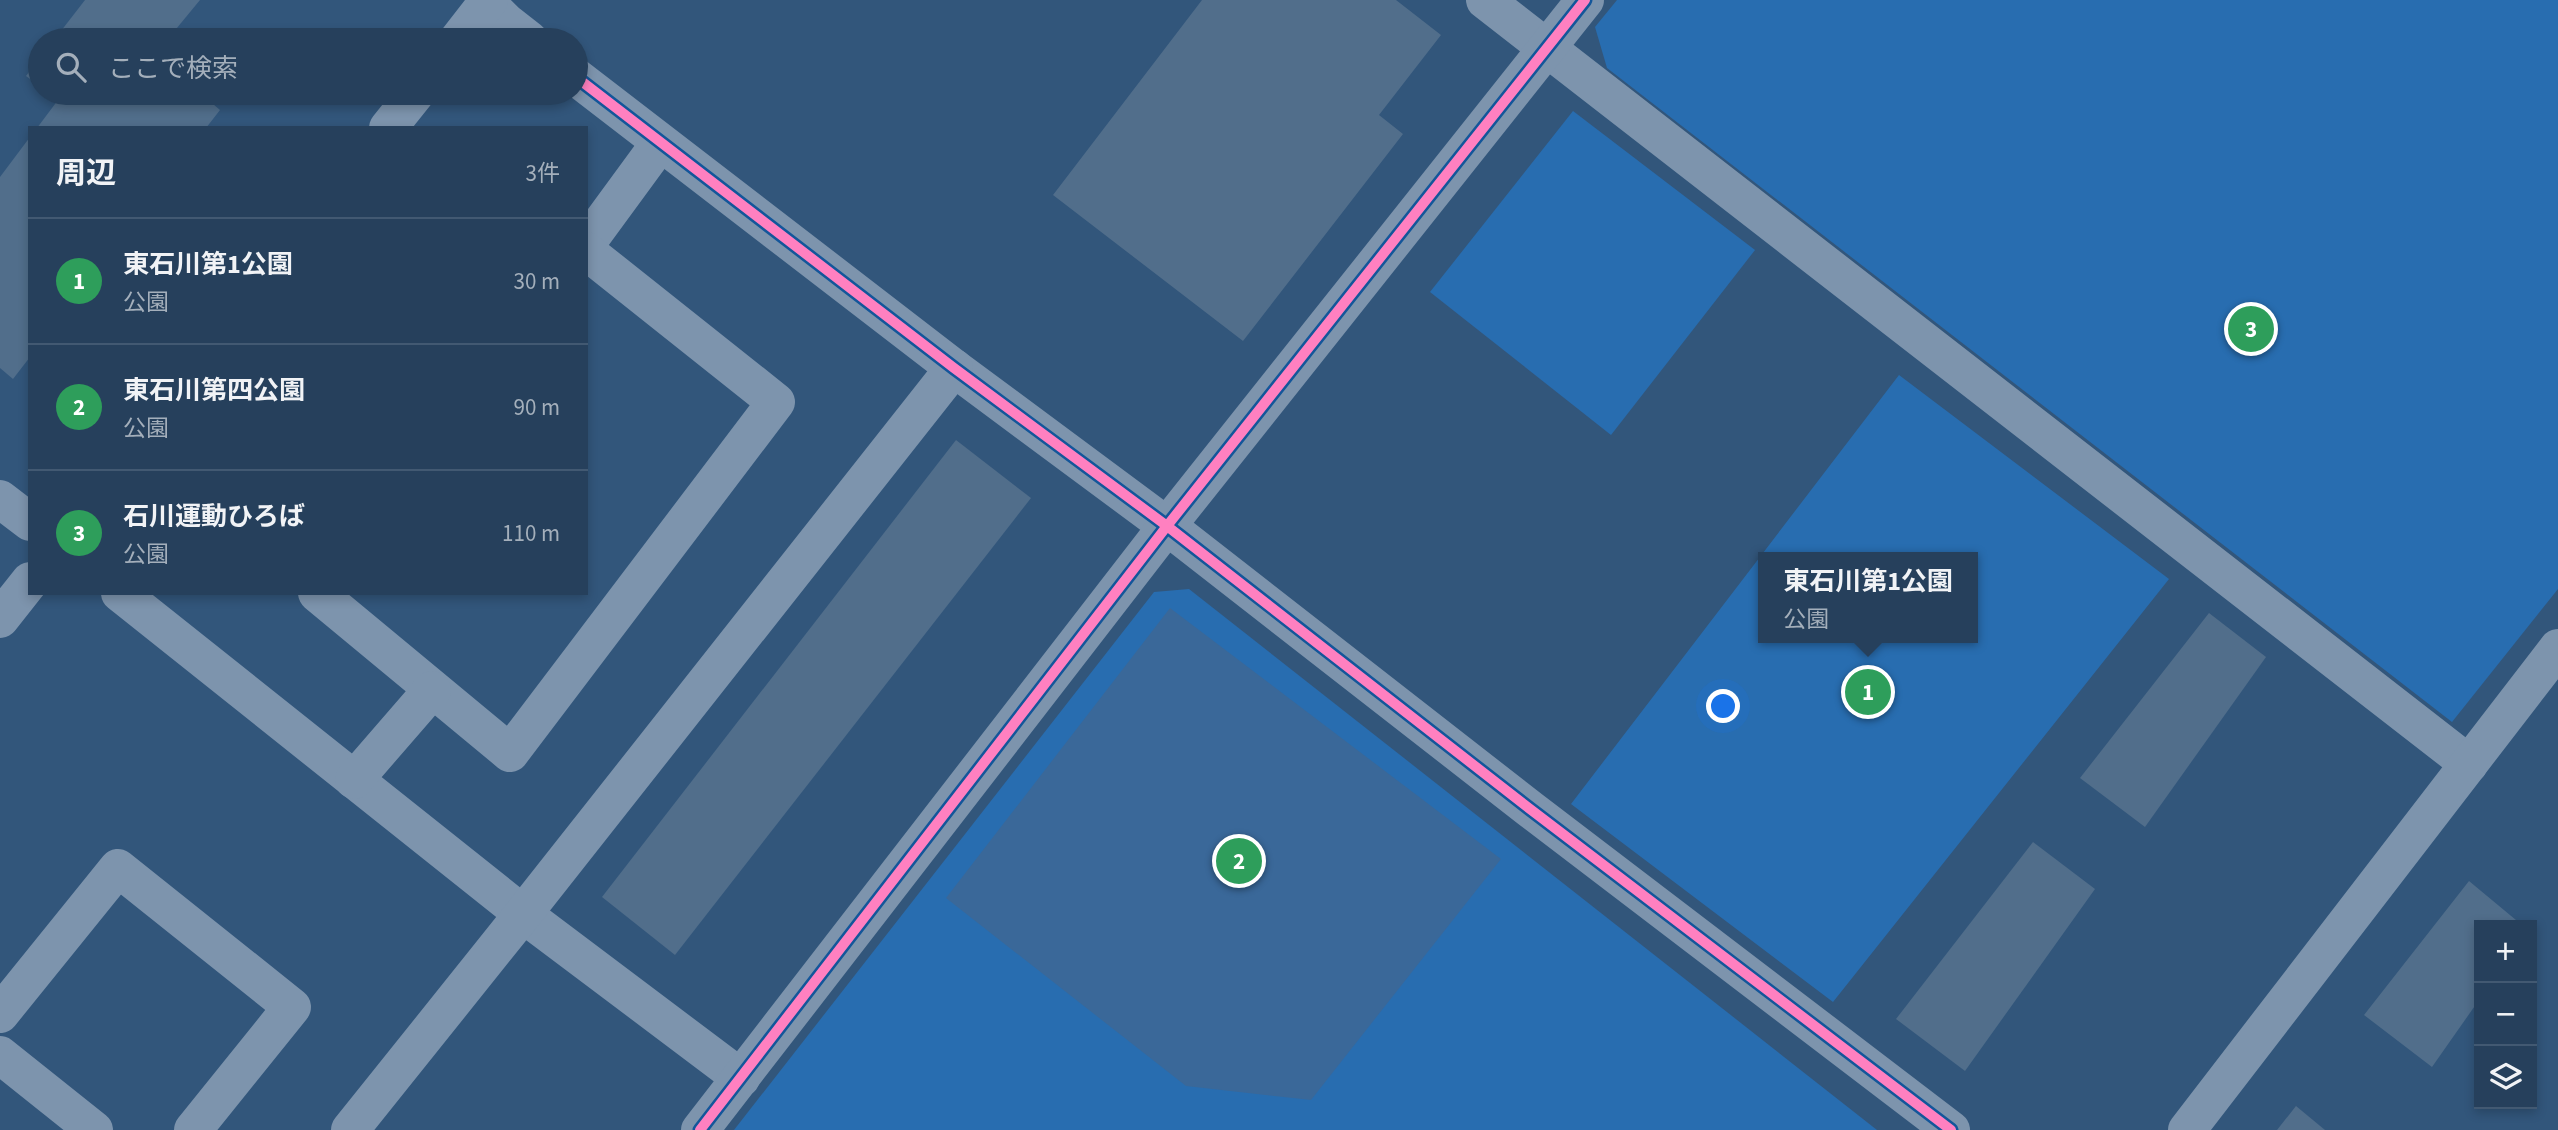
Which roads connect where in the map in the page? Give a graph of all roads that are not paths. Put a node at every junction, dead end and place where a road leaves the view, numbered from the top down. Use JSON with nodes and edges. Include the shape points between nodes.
{"nodes":[{"id":1,"x":1485,"y":0,"type":"edge"},
{"id":2,"x":1585,"y":0,"type":"edge"},
{"id":3,"x":487,"y":1,"type":"edge"},
{"id":4,"x":467,"y":28,"type":"edge"},
{"id":5,"x":516,"y":28,"type":"edge"},
{"id":6,"x":1546,"y":48,"type":"junction"},
{"id":7,"x":588,"y":87,"type":"edge"},
{"id":8,"x":406,"y":105,"type":"edge"},
{"id":9,"x":390,"y":126,"type":"edge"},
{"id":10,"x":660,"y":144,"type":"junction"},
{"id":11,"x":588,"y":241,"type":"edge"},
{"id":12,"x":588,"y":253,"type":"edge"},
{"id":13,"x":954,"y":369,"type":"junction"},
{"id":14,"x":0,"y":499,"type":"edge"},
{"id":15,"x":28,"y":520,"type":"edge"},
{"id":16,"x":1167,"y":526,"type":"junction"},
{"id":17,"x":28,"y":584,"type":"edge"},
{"id":18,"x":123,"y":595,"type":"edge"},
{"id":19,"x":319,"y":595,"type":"edge"},
{"id":20,"x":0,"y":620,"type":"edge"},
{"id":21,"x":2558,"y":648,"type":"edge"},
{"id":22,"x":432,"y":690,"type":"junction"},
{"id":23,"x":2469,"y":764,"type":"junction"},
{"id":24,"x":354,"y":780,"type":"junction"},
{"id":25,"x":523,"y":915,"type":"junction"},
{"id":26,"x":0,"y":1014,"type":"edge"},
{"id":27,"x":0,"y":1055,"type":"edge"},
{"id":28,"x":741,"y":1078,"type":"junction"},
{"id":29,"x":94,"y":1130,"type":"edge"},
{"id":30,"x":193,"y":1130,"type":"edge"},
{"id":31,"x":350,"y":1130,"type":"edge"},
{"id":32,"x":700,"y":1130,"type":"edge"},
{"id":33,"x":1951,"y":1130,"type":"edge"},
{"id":34,"x":2188,"y":1130,"type":"edge"}],
"edges":[{"from":1,"to":6,"type":"street"},
{"from":2,"to":6,"type":"street"},
{"from":3,"to":4,"type":"street"},
{"from":3,"to":5,"type":"street"},
{"from":6,"to":16,"type":"street"},
{"from":6,"to":23,"type":"street"},
{"from":7,"to":10,"type":"street"},
{"from":8,"to":9,"type":"street"},
{"from":10,"to":11,"type":"street"},
{"from":10,"to":13,"type":"street"},
{"from":12,"to":22,"type":"street","via":[[776,402],[510,753]]},
{"from":13,"to":16,"type":"street"},
{"from":13,"to":25,"type":"street"},
{"from":14,"to":15,"type":"street"},
{"from":16,"to":28,"type":"street"},
{"from":16,"to":33,"type":"street"},
{"from":17,"to":20,"type":"street"},
{"from":18,"to":24,"type":"street"},
{"from":19,"to":22,"type":"street"},
{"from":21,"to":23,"type":"street"},
{"from":22,"to":24,"type":"street"},
{"from":23,"to":34,"type":"street"},
{"from":24,"to":25,"type":"street"},
{"from":25,"to":28,"type":"street"},
{"from":25,"to":31,"type":"street"},
{"from":26,"to":30,"type":"street","via":[[118,867],[292,1007]]},
{"from":27,"to":29,"type":"street"},
{"from":28,"to":32,"type":"street"}]}
